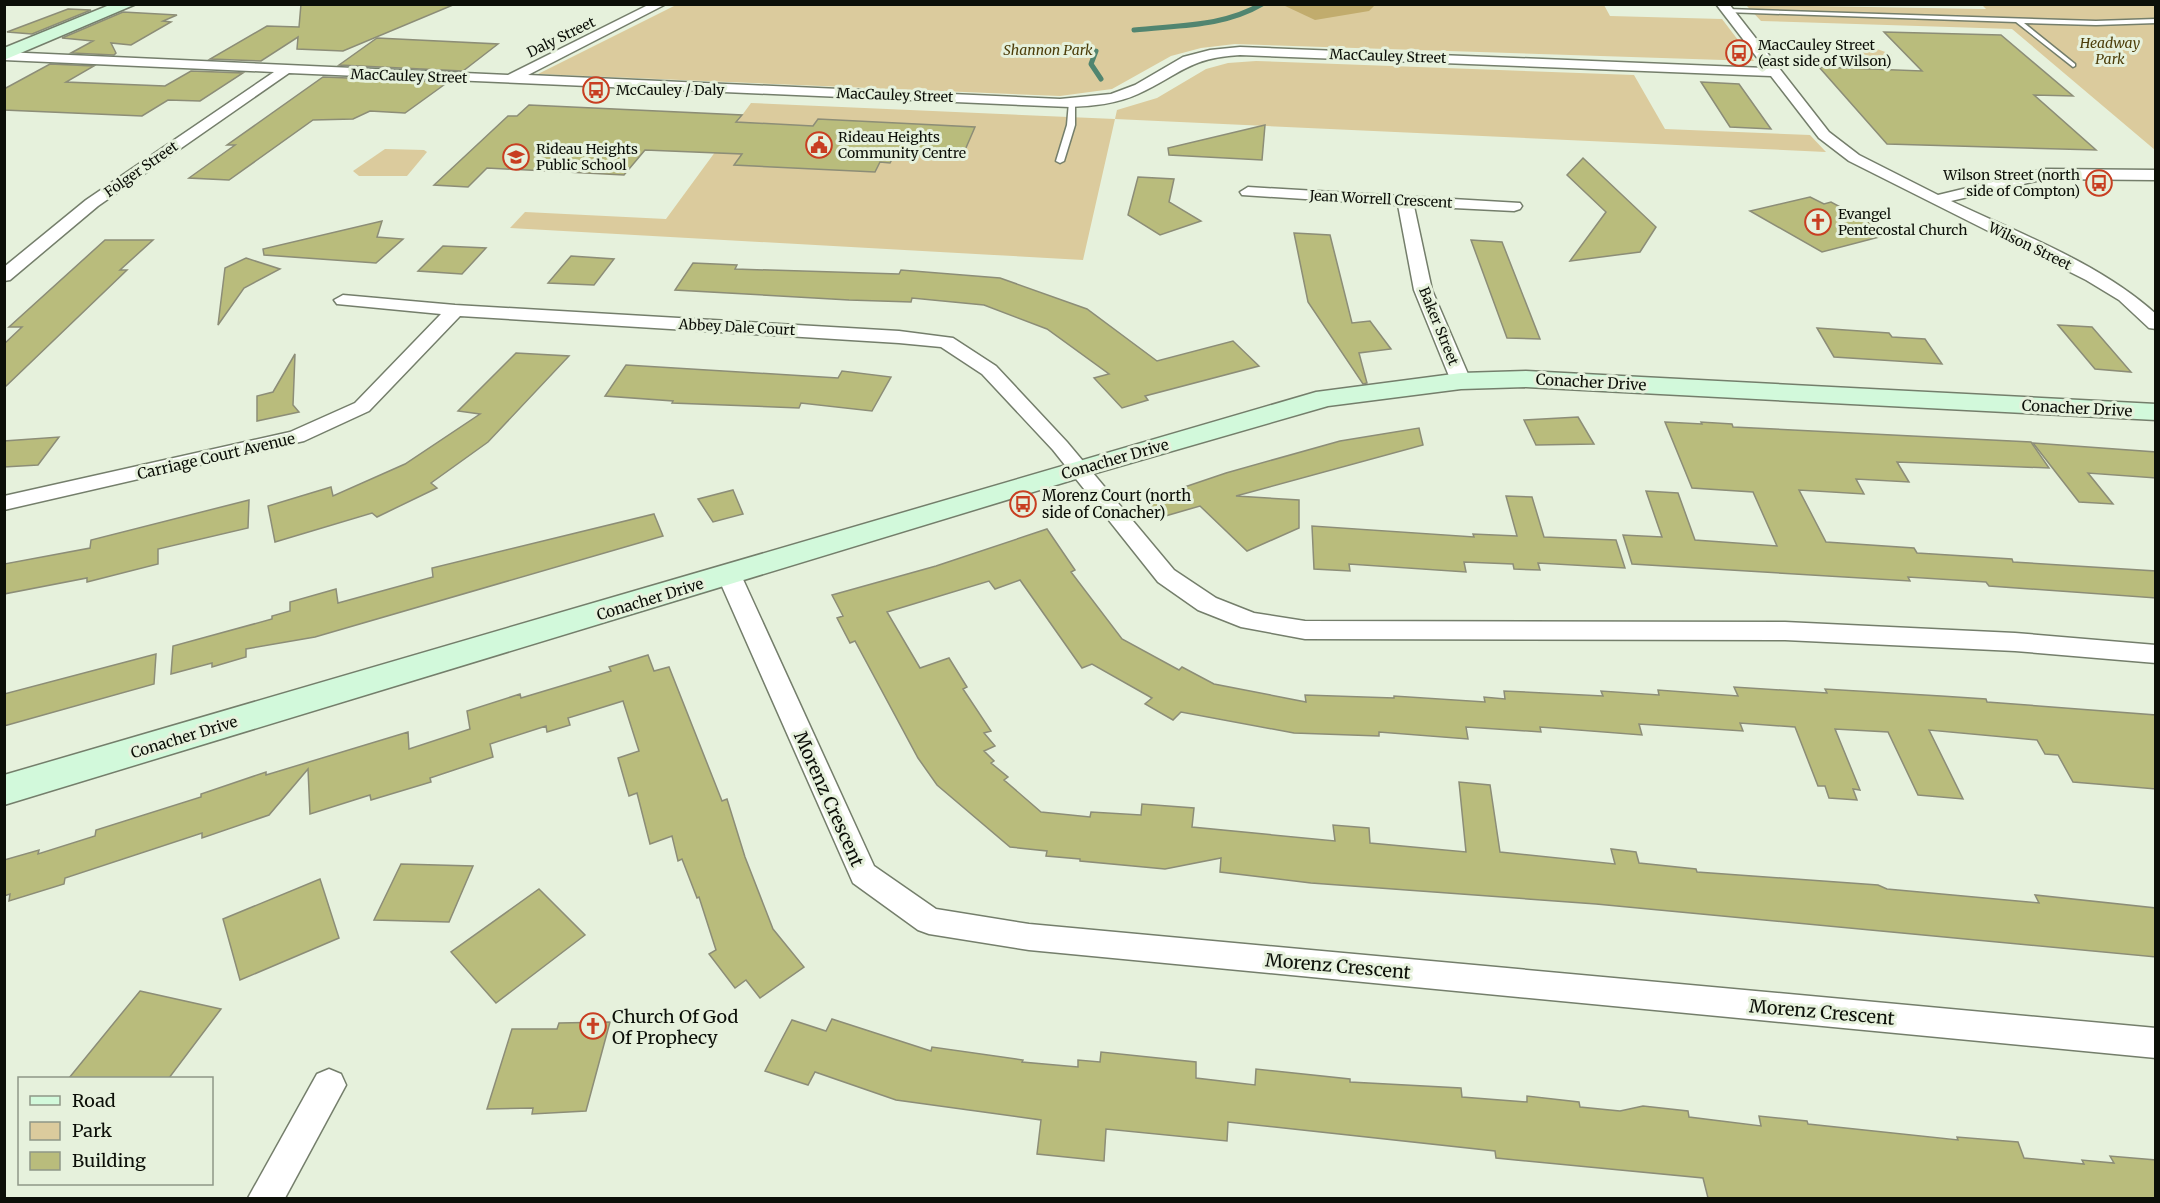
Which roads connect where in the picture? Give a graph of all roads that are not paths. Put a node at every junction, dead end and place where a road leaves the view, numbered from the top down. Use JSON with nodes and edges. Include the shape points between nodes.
{"nodes":[{"id":1,"x":128,"y":4,"type":"edge"},
{"id":2,"x":660,"y":4,"type":"edge"},
{"id":3,"x":1725,"y":8,"type":"edge"},
{"id":4,"x":2017,"y":20,"type":"junction"},
{"id":5,"x":2156,"y":21,"type":"edge"},
{"id":6,"x":7,"y":58,"type":"edge"},
{"id":7,"x":2073,"y":65,"type":"dead end"},
{"id":8,"x":284,"y":71,"type":"junction"},
{"id":9,"x":1775,"y":72,"type":"junction"},
{"id":10,"x":508,"y":80,"type":"junction"},
{"id":11,"x":1071,"y":103,"type":"junction"},
{"id":12,"x":1060,"y":161,"type":"dead end"},
{"id":13,"x":2156,"y":175,"type":"edge"},
{"id":14,"x":1248,"y":192,"type":"dead end"},
{"id":15,"x":1936,"y":200,"type":"junction"},
{"id":16,"x":1405,"y":201,"type":"junction"},
{"id":17,"x":1514,"y":206,"type":"dead end"},
{"id":18,"x":4,"y":276,"type":"edge"},
{"id":19,"x":343,"y":300,"type":"dead end"},
{"id":20,"x":455,"y":310,"type":"junction"},
{"id":21,"x":2156,"y":324,"type":"edge"},
{"id":22,"x":1461,"y":381,"type":"junction"},
{"id":23,"x":2156,"y":412,"type":"edge"},
{"id":24,"x":1079,"y":470,"type":"junction"},
{"id":25,"x":4,"y":503,"type":"edge"},
{"id":26,"x":729,"y":575,"type":"junction"},
{"id":27,"x":2156,"y":654,"type":"edge"},
{"id":28,"x":4,"y":790,"type":"edge"},
{"id":29,"x":2156,"y":1043,"type":"edge"},
{"id":30,"x":328,"y":1085,"type":"dead end"},
{"id":31,"x":266,"y":1198,"type":"edge"}],
"edges":[{"from":1,"to":6,"type":"street"},
{"from":2,"to":10,"type":"street","name":"Daly Street"},
{"from":3,"to":4,"type":"lane"},
{"from":3,"to":9,"type":"street","name":"Wilson Street"},
{"from":4,"to":5,"type":"lane"},
{"from":4,"to":7,"type":"lane"},
{"from":6,"to":8,"type":"street","name":"MacCauley Street"},
{"from":8,"to":10,"type":"street","name":"MacCauley Street"},
{"from":8,"to":18,"type":"street","name":"Folger Street","via":[[92,203]]},
{"from":9,"to":11,"type":"street","name":"MacCauley Street","via":[[1240,51],[1188,60],[1116,97]]},
{"from":9,"to":15,"type":"street","name":"Wilson Street","via":[[1836,146]]},
{"from":10,"to":11,"type":"street","name":"MacCauley Street"},
{"from":11,"to":12,"type":"lane","via":[[1071,125]]},
{"from":13,"to":15,"type":"street","via":[[2045,174]]},
{"from":14,"to":16,"type":"street","name":"Jean Worrell Crescent"},
{"from":15,"to":21,"type":"street","name":"Wilson Street","via":[[2092,276],[2125,296]]},
{"from":16,"to":17,"type":"street","name":"Jean Worrell Crescent"},
{"from":16,"to":22,"type":"street","name":"Baker Street","via":[[1423,290]]},
{"from":19,"to":20,"type":"street","name":"Abbey Dale Court"},
{"from":20,"to":24,"type":"street","name":"Abbey Dale Court","via":[[946,342],[989,370]]},
{"from":20,"to":25,"type":"street","name":"Carriage Court Avenue","via":[[362,407],[297,437]]},
{"from":22,"to":23,"type":"street","name":"Conacher Drive","via":[[1568,380]]},
{"from":22,"to":24,"type":"street","name":"Conacher Drive","via":[[1326,398]]},
{"from":24,"to":26,"type":"street","name":"Conacher Drive"},
{"from":24,"to":27,"type":"street","via":[[1166,576],[1207,604],[1250,621],[1305,630],[1785,631],[2015,642]]},
{"from":26,"to":28,"type":"street","name":"Conacher Drive"},
{"from":26,"to":29,"type":"street","name":"Morenz Crescent","via":[[863,874],[929,921],[1029,937]]},
{"from":30,"to":31,"type":"street"}]}
